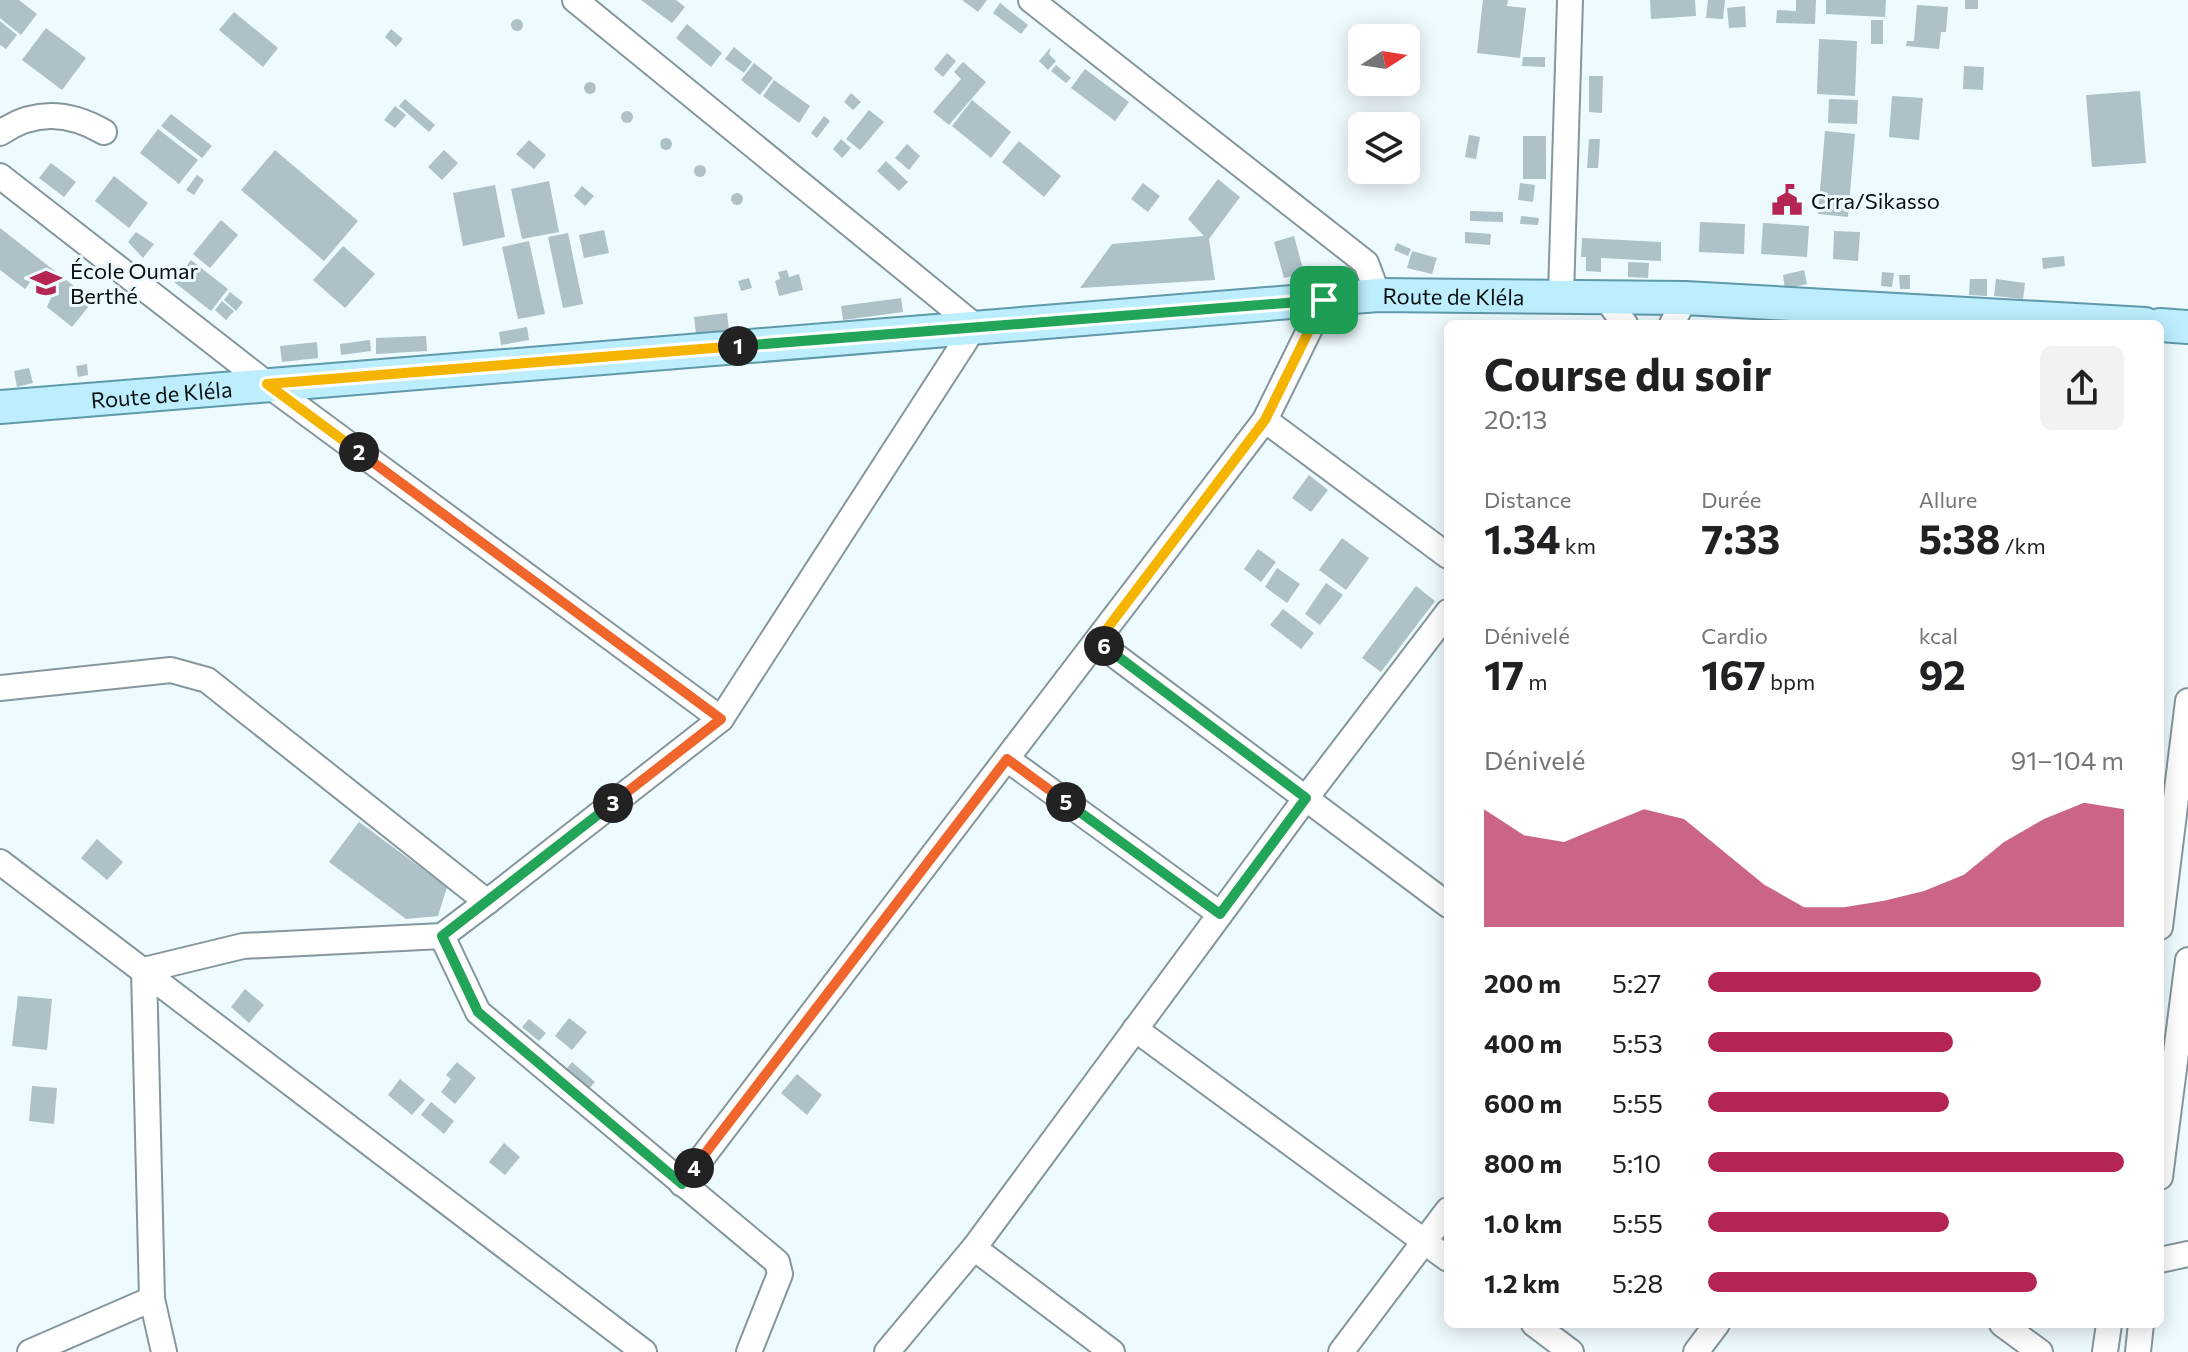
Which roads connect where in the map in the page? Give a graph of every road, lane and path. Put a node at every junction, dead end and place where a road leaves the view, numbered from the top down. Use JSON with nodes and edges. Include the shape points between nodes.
{"nodes":[{"id":1,"x":575,"y":0,"type":"edge"},
{"id":2,"x":1031,"y":0,"type":"edge"},
{"id":3,"x":1570,"y":0,"type":"edge"},
{"id":4,"x":104,"y":132,"type":"dead end"},
{"id":5,"x":0,"y":133,"type":"edge"},
{"id":6,"x":0,"y":176,"type":"edge"},
{"id":7,"x":1378,"y":295,"type":"junction"},
{"id":8,"x":1561,"y":295,"type":"junction"},
{"id":9,"x":1604,"y":296,"type":"junction"},
{"id":10,"x":1324,"y":300,"type":"junction"},
{"id":11,"x":1678,"y":311,"type":"edge"},
{"id":12,"x":1622,"y":320,"type":"edge"},
{"id":13,"x":2025,"y":320,"type":"edge"},
{"id":14,"x":2164,"y":325,"type":"edge"},
{"id":15,"x":975,"y":326,"type":"junction"},
{"id":16,"x":2188,"y":327,"type":"edge"},
{"id":17,"x":267,"y":384,"type":"junction"},
{"id":18,"x":0,"y":407,"type":"edge"},
{"id":19,"x":1265,"y":420,"type":"junction"},
{"id":20,"x":1444,"y":553,"type":"edge"},
{"id":21,"x":1444,"y":617,"type":"edge"},
{"id":22,"x":1097,"y":642,"type":"junction"},
{"id":23,"x":0,"y":688,"type":"edge"},
{"id":24,"x":2188,"y":701,"type":"edge"},
{"id":25,"x":721,"y":719,"type":"junction"},
{"id":26,"x":2164,"y":754,"type":"edge"},
{"id":27,"x":1007,"y":759,"type":"junction"},
{"id":28,"x":2180,"y":766,"type":"junction"},
{"id":29,"x":1306,"y":798,"type":"junction"},
{"id":30,"x":0,"y":862,"type":"edge"},
{"id":31,"x":2164,"y":895,"type":"edge"},
{"id":32,"x":487,"y":902,"type":"junction"},
{"id":33,"x":1444,"y":902,"type":"edge"},
{"id":34,"x":1220,"y":914,"type":"junction"},
{"id":35,"x":442,"y":936,"type":"junction"},
{"id":36,"x":2188,"y":960,"type":"edge"},
{"id":37,"x":144,"y":970,"type":"junction"},
{"id":38,"x":1135,"y":1029,"type":"junction"},
{"id":39,"x":2167,"y":1080,"type":"edge"},
{"id":40,"x":2164,"y":1122,"type":"edge"},
{"id":41,"x":682,"y":1184,"type":"junction"},
{"id":42,"x":1444,"y":1215,"type":"edge"},
{"id":43,"x":1424,"y":1242,"type":"junction"},
{"id":44,"x":974,"y":1248,"type":"junction"},
{"id":45,"x":2188,"y":1254,"type":"edge"},
{"id":46,"x":1444,"y":1256,"type":"edge"},
{"id":47,"x":2164,"y":1259,"type":"edge"},
{"id":48,"x":152,"y":1299,"type":"junction"},
{"id":49,"x":1539,"y":1328,"type":"edge"},
{"id":50,"x":1714,"y":1328,"type":"edge"},
{"id":51,"x":2007,"y":1328,"type":"edge"},
{"id":52,"x":2108,"y":1328,"type":"edge"},
{"id":53,"x":2141,"y":1328,"type":"edge"},
{"id":54,"x":30,"y":1352,"type":"edge"},
{"id":55,"x":164,"y":1352,"type":"edge"},
{"id":56,"x":644,"y":1352,"type":"edge"},
{"id":57,"x":749,"y":1352,"type":"edge"},
{"id":58,"x":887,"y":1352,"type":"edge"},
{"id":59,"x":1112,"y":1352,"type":"edge"},
{"id":60,"x":1341,"y":1352,"type":"edge"},
{"id":61,"x":1571,"y":1352,"type":"edge"},
{"id":62,"x":1696,"y":1352,"type":"edge"},
{"id":63,"x":2040,"y":1352,"type":"edge"},
{"id":64,"x":2105,"y":1352,"type":"edge"},
{"id":65,"x":2138,"y":1352,"type":"edge"}],
"edges":[{"from":1,"to":15,"type":"street"},
{"from":2,"to":7,"type":"street","via":[[1366,263]]},
{"from":3,"to":8,"type":"street"},
{"from":4,"to":5,"type":"street","via":[[77,117],[60,116],[24,120]]},
{"from":6,"to":17,"type":"street"},
{"from":7,"to":8,"type":"main road","name":"Route de Kléla"},
{"from":7,"to":10,"type":"main road","name":"Route de Kléla"},
{"from":8,"to":9,"type":"main road","name":"Route de Kléla"},
{"from":9,"to":11,"type":"main road","name":"Route de Kléla"},
{"from":9,"to":12,"type":"street"},
{"from":10,"to":15,"type":"main road","name":"Route de Kléla"},
{"from":10,"to":19,"type":"street"},
{"from":11,"to":13,"type":"main road","name":"Route de Kléla"},
{"from":14,"to":16,"type":"main road"},
{"from":15,"to":17,"type":"main road","name":"Route de Kléla"},
{"from":15,"to":25,"type":"street"},
{"from":17,"to":18,"type":"main road","name":"Route de Kléla"},
{"from":17,"to":25,"type":"street"},
{"from":19,"to":20,"type":"street"},
{"from":19,"to":22,"type":"street"},
{"from":21,"to":29,"type":"street"},
{"from":22,"to":27,"type":"street"},
{"from":22,"to":29,"type":"street"},
{"from":23,"to":32,"type":"street","via":[[171,670],[207,680]]},
{"from":24,"to":28,"type":"street"},
{"from":25,"to":32,"type":"street"},
{"from":26,"to":28,"type":"street"},
{"from":27,"to":34,"type":"street"},
{"from":27,"to":41,"type":"street"},
{"from":28,"to":31,"type":"street"},
{"from":29,"to":33,"type":"street"},
{"from":29,"to":34,"type":"street"},
{"from":30,"to":37,"type":"street"},
{"from":32,"to":35,"type":"street"},
{"from":34,"to":38,"type":"street"},
{"from":35,"to":37,"type":"street","via":[[243,946]]},
{"from":35,"to":41,"type":"street","via":[[478,1012]]},
{"from":36,"to":39,"type":"street"},
{"from":37,"to":48,"type":"street"},
{"from":37,"to":56,"type":"street"},
{"from":38,"to":43,"type":"street"},
{"from":38,"to":44,"type":"street"},
{"from":39,"to":40,"type":"street"},
{"from":41,"to":57,"type":"street","via":[[777,1262],[780,1274]]},
{"from":42,"to":43,"type":"street"},
{"from":43,"to":46,"type":"street"},
{"from":43,"to":60,"type":"street"},
{"from":44,"to":58,"type":"street"},
{"from":44,"to":59,"type":"street"},
{"from":45,"to":47,"type":"street"},
{"from":48,"to":54,"type":"street"},
{"from":48,"to":55,"type":"street"},
{"from":49,"to":61,"type":"street"},
{"from":50,"to":62,"type":"street"},
{"from":51,"to":63,"type":"street"},
{"from":52,"to":64,"type":"street"},
{"from":53,"to":65,"type":"street"}]}
